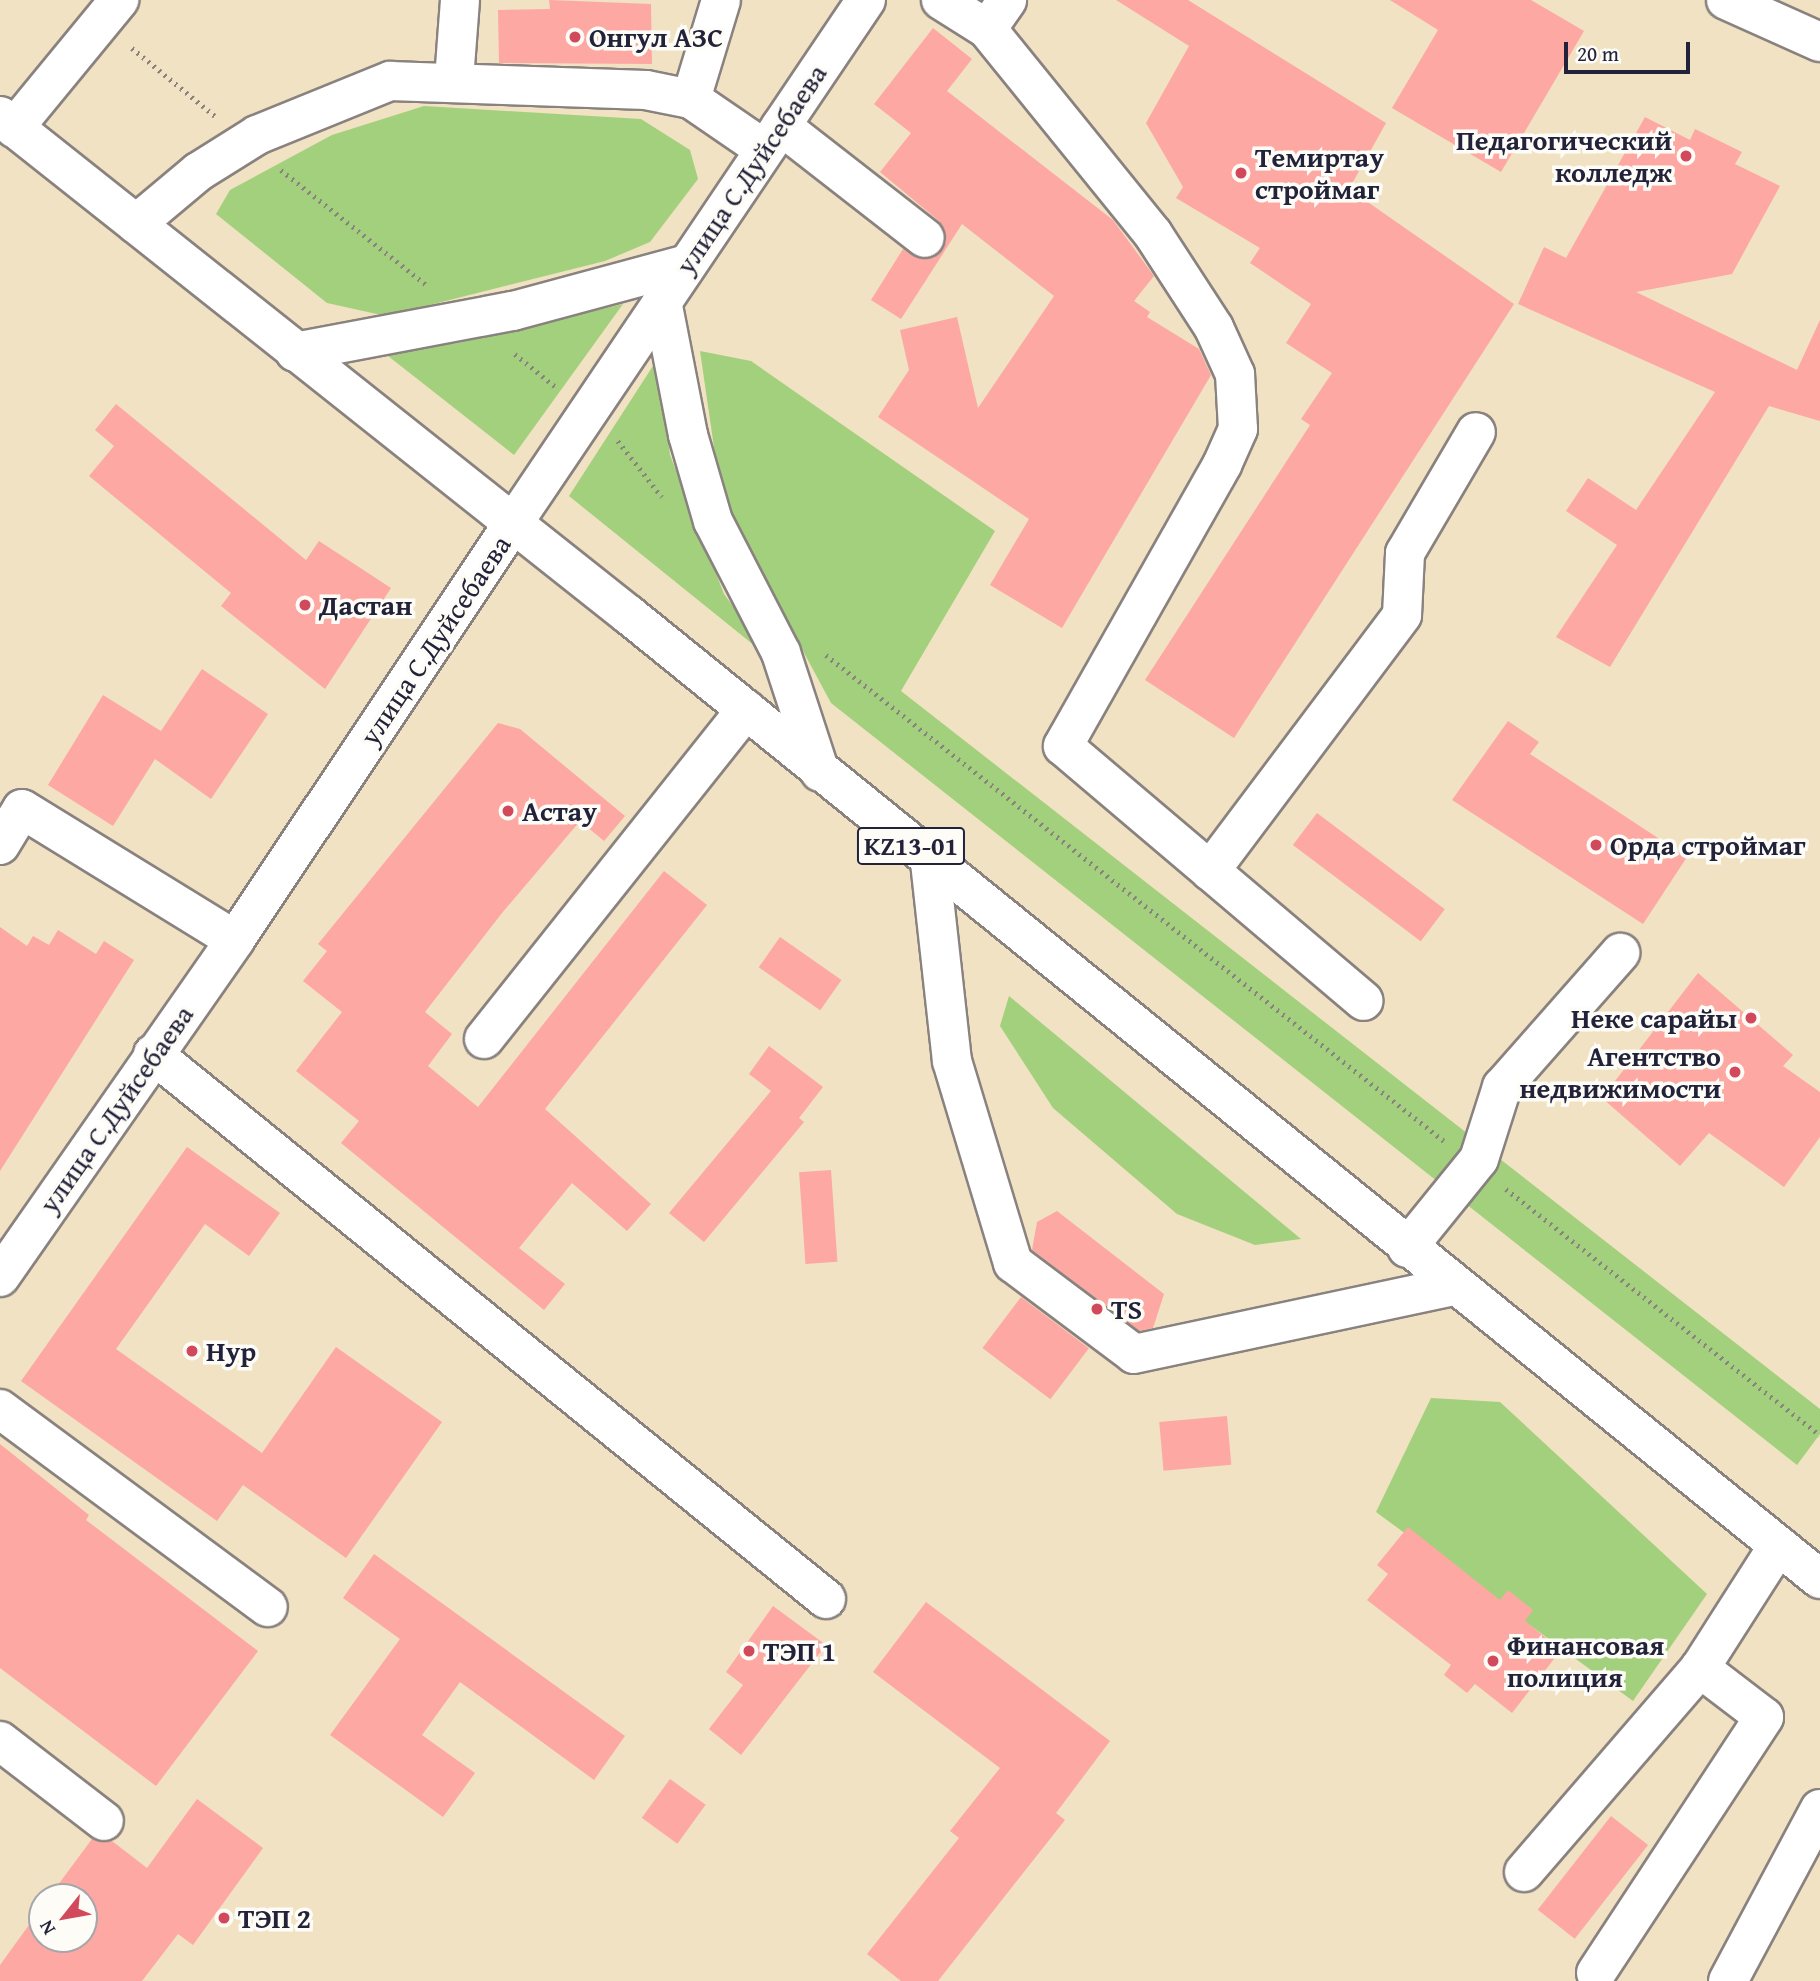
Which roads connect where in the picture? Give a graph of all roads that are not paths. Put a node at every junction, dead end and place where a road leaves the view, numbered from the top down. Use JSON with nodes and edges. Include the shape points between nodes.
{"nodes":[{"id":1,"x":460,"y":0,"type":"edge"},
{"id":2,"x":721,"y":0,"type":"edge"},
{"id":3,"x":866,"y":0,"type":"edge"},
{"id":4,"x":941,"y":0,"type":"edge"},
{"id":5,"x":1726,"y":0,"type":"edge"},
{"id":6,"x":110,"y":11,"type":"edge"},
{"id":7,"x":997,"y":14,"type":"edge"},
{"id":8,"x":1820,"y":42,"type":"edge"},
{"id":9,"x":454,"y":80,"type":"junction"},
{"id":10,"x":691,"y":99,"type":"junction"},
{"id":11,"x":7,"y":122,"type":"edge"},
{"id":12,"x":772,"y":138,"type":"junction"},
{"id":13,"x":136,"y":225,"type":"junction"},
{"id":14,"x":925,"y":237,"type":"dead end"},
{"id":15,"x":687,"y":264,"type":"junction"},
{"id":16,"x":662,"y":301,"type":"junction"},
{"id":17,"x":295,"y":352,"type":"junction"},
{"id":18,"x":1476,"y":432,"type":"dead end"},
{"id":19,"x":512,"y":525,"type":"junction"},
{"id":20,"x":746,"y":710,"type":"junction"},
{"id":21,"x":820,"y":772,"type":"junction"},
{"id":22,"x":0,"y":845,"type":"edge"},
{"id":23,"x":930,"y":862,"type":"junction"},
{"id":24,"x":1210,"y":871,"type":"junction"},
{"id":25,"x":235,"y":940,"type":"junction"},
{"id":26,"x":1620,"y":953,"type":"dead end"},
{"id":27,"x":1364,"y":1001,"type":"dead end"},
{"id":28,"x":484,"y":1039,"type":"dead end"},
{"id":29,"x":153,"y":1054,"type":"junction"},
{"id":30,"x":11,"y":1237,"type":"edge"},
{"id":31,"x":1407,"y":1248,"type":"junction"},
{"id":32,"x":0,"y":1277,"type":"edge"},
{"id":33,"x":1452,"y":1286,"type":"junction"},
{"id":34,"x":0,"y":1409,"type":"edge"},
{"id":35,"x":1779,"y":1546,"type":"junction"},
{"id":36,"x":1820,"y":1579,"type":"edge"},
{"id":37,"x":826,"y":1599,"type":"dead end"},
{"id":38,"x":268,"y":1606,"type":"dead end"},
{"id":39,"x":1700,"y":1668,"type":"junction"},
{"id":40,"x":0,"y":1741,"type":"edge"},
{"id":41,"x":1820,"y":1809,"type":"edge"},
{"id":42,"x":104,"y":1821,"type":"dead end"},
{"id":43,"x":1524,"y":1872,"type":"dead end"},
{"id":44,"x":1596,"y":1973,"type":"dead end"},
{"id":45,"x":1728,"y":1981,"type":"edge"}],
"edges":[{"from":1,"to":9,"type":"main road"},
{"from":2,"to":10,"type":"main road"},
{"from":3,"to":12,"type":"main road","name":"улица С.Дуйсебаева"},
{"from":4,"to":7,"type":"main road"},
{"from":5,"to":8,"type":"main road"},
{"from":6,"to":11,"type":"main road"},
{"from":7,"to":24,"type":"main road","via":[[1153,234],[1214,328],[1235,374],[1238,429],[1222,465],[1063,746]]},
{"from":9,"to":10,"type":"main road","via":[[646,90]]},
{"from":9,"to":13,"type":"main road","via":[[390,82],[247,142]]},
{"from":10,"to":12,"type":"main road"},
{"from":11,"to":13,"type":"main road","number":"KZ13-01"},
{"from":12,"to":14,"type":"main road","via":[[816,156]]},
{"from":12,"to":15,"type":"main road","name":"улица С.Дуйсебаева"},
{"from":13,"to":17,"type":"main road","number":"KZ13-01"},
{"from":15,"to":16,"type":"main road","name":"улица С.Дуйсебаева"},
{"from":15,"to":17,"type":"main road","via":[[470,319]]},
{"from":16,"to":19,"type":"main road","name":"улица С.Дуйсебаева"},
{"from":16,"to":21,"type":"main road","via":[[688,435],[713,521],[781,653]]},
{"from":17,"to":19,"type":"main road","number":"KZ13-01"},
{"from":18,"to":24,"type":"main road","via":[[1405,553],[1402,615]]},
{"from":19,"to":20,"type":"main road","number":"KZ13-01"},
{"from":19,"to":25,"type":"main road","name":"улица С.Дуйсебаева"},
{"from":20,"to":21,"type":"main road","number":"KZ13-01"},
{"from":20,"to":28,"type":"main road"},
{"from":21,"to":23,"type":"main road","number":"KZ13-01"},
{"from":22,"to":25,"type":"main road","via":[[22,810]]},
{"from":23,"to":31,"type":"main road","number":"KZ13-01"},
{"from":23,"to":33,"type":"main road","via":[[952,1061],[1013,1263],[1134,1354]]},
{"from":24,"to":27,"type":"main road"},
{"from":25,"to":29,"type":"main road","name":"улица С.Дуйсебаева"},
{"from":26,"to":31,"type":"main road","via":[[1502,1087],[1491,1136],[1475,1165]]},
{"from":29,"to":30,"type":"main road","name":"улица С.Дуйсебаева"},
{"from":29,"to":37,"type":"main road"},
{"from":30,"to":32,"type":"main road","name":"улица С.Дуйсебаева"},
{"from":31,"to":33,"type":"main road","number":"KZ13-01"},
{"from":33,"to":35,"type":"main road","number":"KZ13-01"},
{"from":34,"to":38,"type":"main road"},
{"from":35,"to":36,"type":"main road","number":"KZ13-01"},
{"from":35,"to":39,"type":"main road"},
{"from":39,"to":43,"type":"main road"},
{"from":39,"to":44,"type":"main road","via":[[1764,1717]]},
{"from":40,"to":42,"type":"main road"},
{"from":41,"to":45,"type":"main road"}]}
